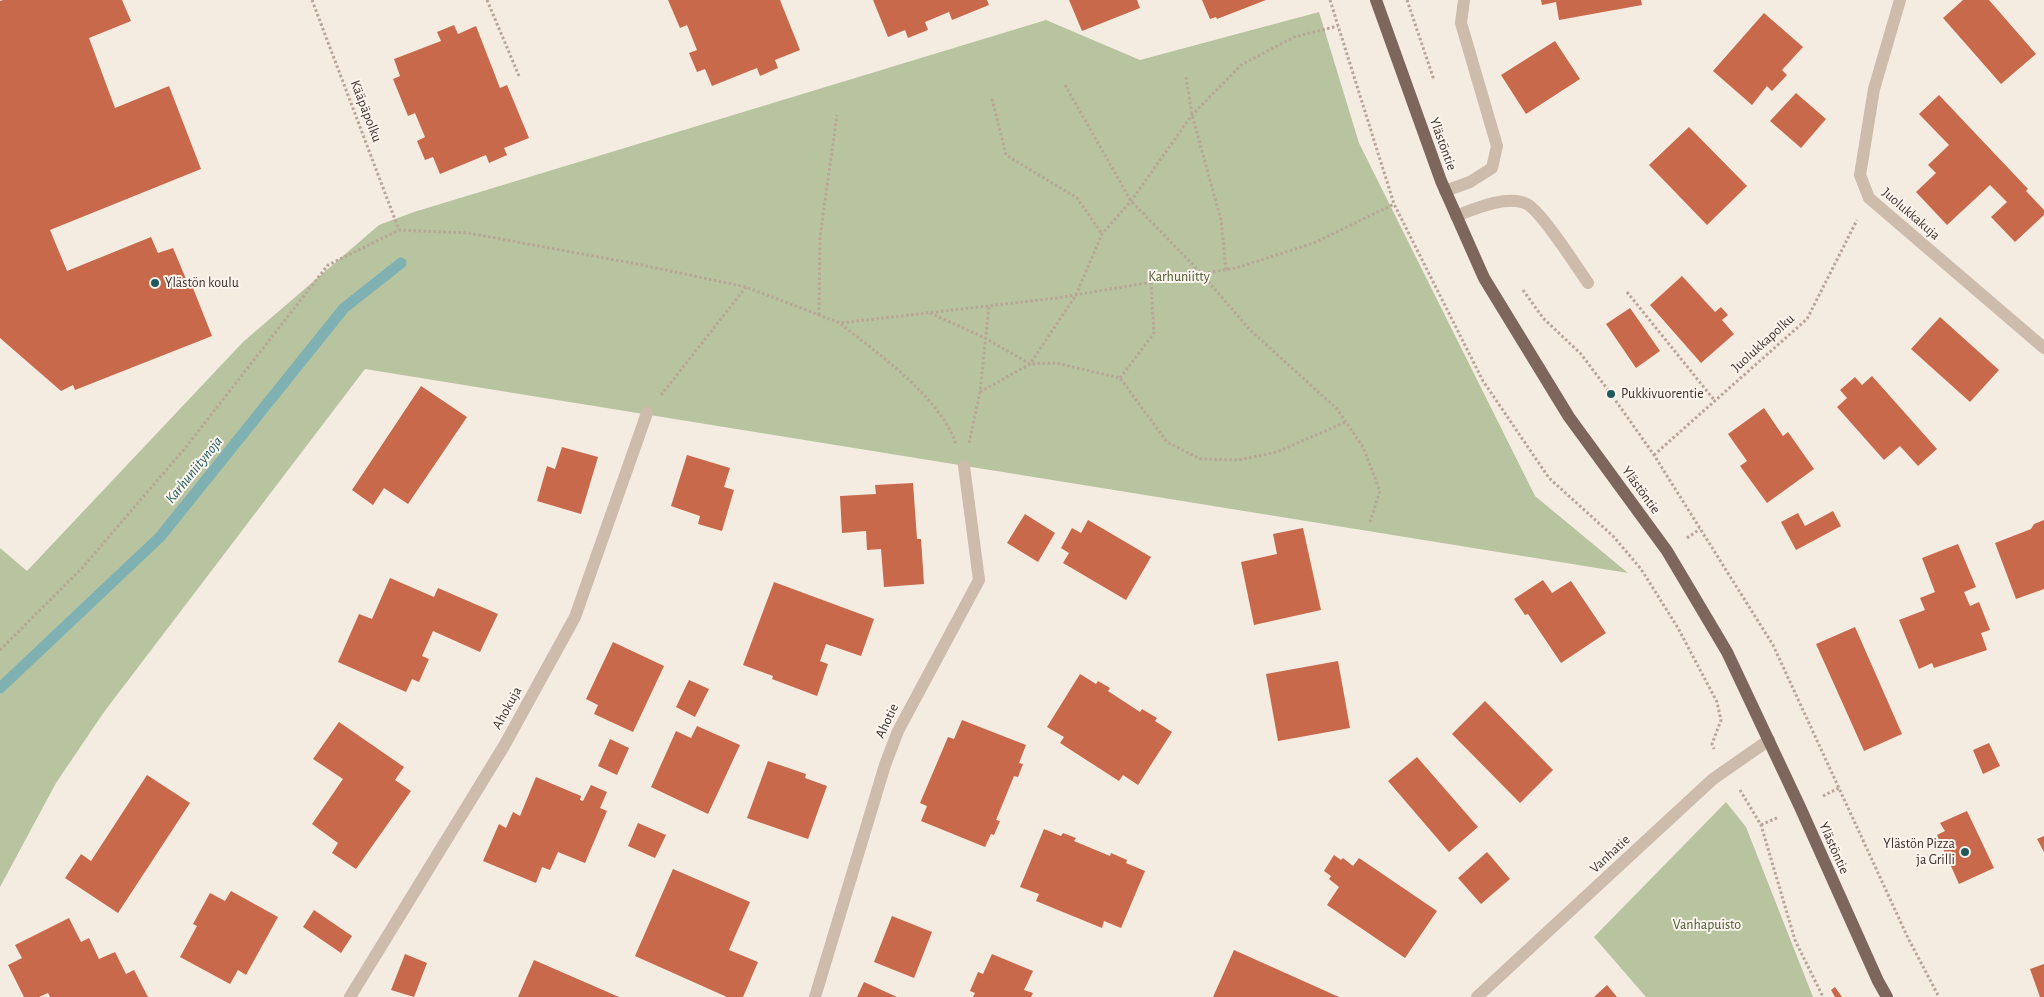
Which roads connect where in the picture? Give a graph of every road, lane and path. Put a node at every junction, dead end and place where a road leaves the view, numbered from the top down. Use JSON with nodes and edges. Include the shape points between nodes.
{"nodes":[{"id":1,"x":312,"y":0,"type":"edge"},
{"id":2,"x":486,"y":0,"type":"edge"},
{"id":3,"x":1330,"y":0,"type":"edge"},
{"id":4,"x":1376,"y":0,"type":"edge"},
{"id":5,"x":1407,"y":0,"type":"edge"},
{"id":6,"x":1464,"y":0,"type":"edge"},
{"id":7,"x":1900,"y":0,"type":"edge"},
{"id":8,"x":1338,"y":26,"type":"junction"},
{"id":9,"x":519,"y":76,"type":"dead end"},
{"id":10,"x":1186,"y":77,"type":"dead end"},
{"id":11,"x":1435,"y":84,"type":"dead end"},
{"id":12,"x":1065,"y":85,"type":"dead end"},
{"id":13,"x":992,"y":99,"type":"dead end"},
{"id":14,"x":837,"y":115,"type":"dead end"},
{"id":15,"x":1192,"y":115,"type":"junction"},
{"id":16,"x":1445,"y":192,"type":"junction"},
{"id":17,"x":1869,"y":198,"type":"junction"},
{"id":18,"x":1131,"y":201,"type":"junction"},
{"id":19,"x":1394,"y":204,"type":"junction"},
{"id":20,"x":1456,"y":216,"type":"junction"},
{"id":21,"x":398,"y":230,"type":"junction"},
{"id":22,"x":1102,"y":234,"type":"junction"},
{"id":23,"x":1226,"y":270,"type":"junction"},
{"id":24,"x":1202,"y":274,"type":"junction"},
{"id":25,"x":1518,"y":282,"type":"dead end"},
{"id":26,"x":1151,"y":283,"type":"junction"},
{"id":27,"x":1588,"y":283,"type":"dead end"},
{"id":28,"x":746,"y":286,"type":"junction"},
{"id":29,"x":1627,"y":292,"type":"dead end"},
{"id":30,"x":1076,"y":295,"type":"junction"},
{"id":31,"x":988,"y":306,"type":"junction"},
{"id":32,"x":930,"y":313,"type":"junction"},
{"id":33,"x":819,"y":315,"type":"junction"},
{"id":34,"x":840,"y":323,"type":"junction"},
{"id":35,"x":985,"y":338,"type":"junction"},
{"id":36,"x":2044,"y":348,"type":"edge"},
{"id":37,"x":1030,"y":364,"type":"junction"},
{"id":38,"x":1120,"y":378,"type":"junction"},
{"id":39,"x":980,"y":392,"type":"junction"},
{"id":40,"x":1715,"y":401,"type":"junction"},
{"id":41,"x":647,"y":413,"type":"joint"},
{"id":42,"x":1346,"y":422,"type":"junction"},
{"id":43,"x":1654,"y":455,"type":"junction"},
{"id":44,"x":964,"y":466,"type":"junction"},
{"id":45,"x":1370,"y":522,"type":"dead end"},
{"id":46,"x":1641,"y":569,"type":"dead end"},
{"id":47,"x":0,"y":650,"type":"edge"},
{"id":48,"x":1769,"y":740,"type":"junction"},
{"id":49,"x":350,"y":997,"type":"edge"},
{"id":50,"x":815,"y":997,"type":"edge"},
{"id":51,"x":1477,"y":997,"type":"edge"},
{"id":52,"x":1887,"y":997,"type":"edge"},
{"id":53,"x":1939,"y":997,"type":"edge"}],
"edges":[{"from":1,"to":21,"type":"path","name":"Kääpäpolku"},
{"from":2,"to":9,"type":"path"},
{"from":3,"to":8,"type":"path"},
{"from":4,"to":16,"type":"main road","name":"Ylästöntie"},
{"from":5,"to":11,"type":"path"},
{"from":6,"to":16,"type":"street","via":[[1461,23],[1497,146],[1492,168]]},
{"from":7,"to":17,"type":"street","name":"Juolukkakuja","via":[[1874,89],[1860,175]]},
{"from":8,"to":15,"type":"path","via":[[1294,37],[1241,65]]},
{"from":8,"to":19,"type":"path"},
{"from":10,"to":15,"type":"path"},
{"from":12,"to":18,"type":"path"},
{"from":13,"to":22,"type":"path","via":[[1006,155],[1077,198]]},
{"from":14,"to":33,"type":"path","via":[[820,236]]},
{"from":15,"to":18,"type":"path"},
{"from":15,"to":23,"type":"path","via":[[1221,220]]},
{"from":16,"to":20,"type":"main road","name":"Ylästöntie"},
{"from":17,"to":36,"type":"street","name":"Juolukkakuja"},
{"from":17,"to":40,"type":"path","name":"Juolukkapolku","via":[[1806,319]]},
{"from":18,"to":22,"type":"path"},
{"from":18,"to":24,"type":"path"},
{"from":19,"to":23,"type":"path","via":[[1314,243]]},
{"from":19,"to":46,"type":"path","via":[[1483,381],[1549,478],[1613,536]]},
{"from":20,"to":27,"type":"street","via":[[1480,206],[1505,201],[1526,203],[1537,213]]},
{"from":20,"to":48,"type":"main road","name":"Ylästöntie","via":[[1484,278],[1569,416],[1684,578],[1727,652]]},
{"from":21,"to":28,"type":"path","via":[[468,233]]},
{"from":21,"to":47,"type":"path","via":[[328,265],[186,447],[89,561]]},
{"from":22,"to":30,"type":"path"},
{"from":23,"to":24,"type":"path"},
{"from":24,"to":26,"type":"path"},
{"from":24,"to":42,"type":"path","via":[[1249,329],[1337,409]]},
{"from":25,"to":43,"type":"path","via":[[1543,318],[1581,354]]},
{"from":26,"to":30,"type":"path"},
{"from":26,"to":38,"type":"path","via":[[1154,333]]},
{"from":28,"to":33,"type":"path"},
{"from":28,"to":41,"type":"path"},
{"from":29,"to":40,"type":"path"},
{"from":30,"to":31,"type":"path"},
{"from":30,"to":37,"type":"path"},
{"from":31,"to":32,"type":"path"},
{"from":31,"to":35,"type":"path"},
{"from":32,"to":34,"type":"path"},
{"from":32,"to":35,"type":"path"},
{"from":33,"to":34,"type":"path"},
{"from":34,"to":44,"type":"path","via":[[896,368],[930,402],[952,432]]},
{"from":35,"to":37,"type":"path"},
{"from":35,"to":39,"type":"path"},
{"from":37,"to":38,"type":"path","via":[[1056,363]]},
{"from":37,"to":39,"type":"path"},
{"from":38,"to":42,"type":"path","via":[[1167,442],[1200,459],[1238,460],[1278,452]]},
{"from":39,"to":44,"type":"path"},
{"from":40,"to":43,"type":"path","name":"Juolukkapolku"},
{"from":41,"to":49,"type":"street","name":"Ahokuja","via":[[575,616],[504,746]]},
{"from":42,"to":45,"type":"path","via":[[1363,448],[1380,491]]},
{"from":43,"to":53,"type":"path","via":[[1773,645],[1908,938]]},
{"from":44,"to":50,"type":"street","name":"Ahotie","via":[[980,580],[898,731]]},
{"from":48,"to":51,"type":"street","name":"Vanhatie","via":[[1713,779]]},
{"from":48,"to":52,"type":"main road","name":"Ylästöntie"}]}
